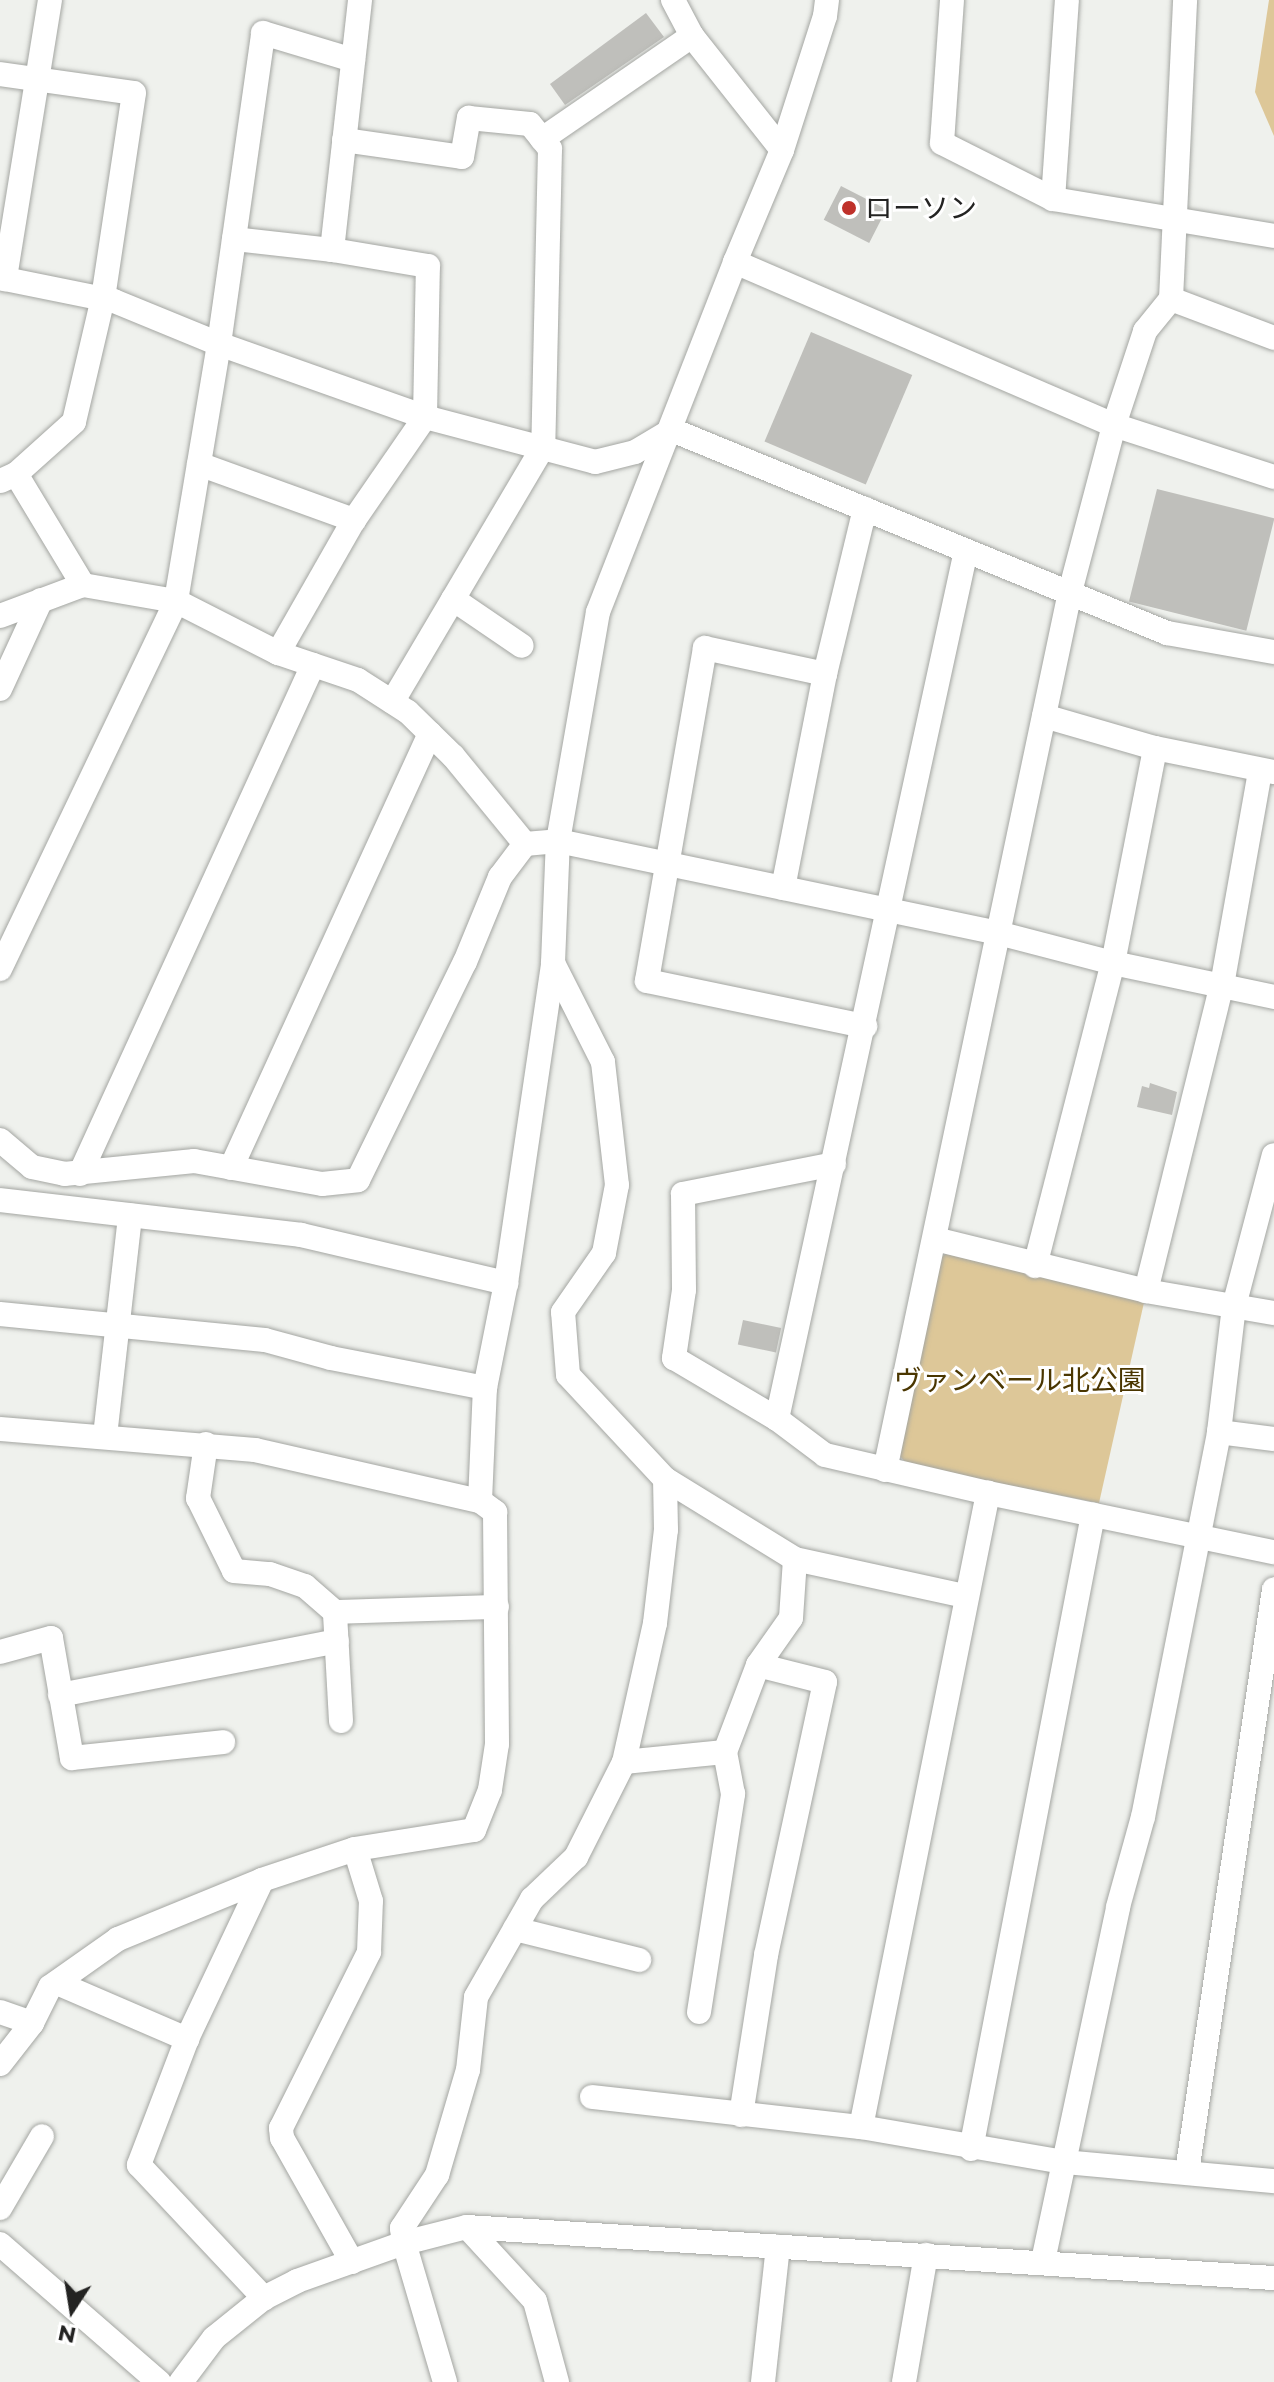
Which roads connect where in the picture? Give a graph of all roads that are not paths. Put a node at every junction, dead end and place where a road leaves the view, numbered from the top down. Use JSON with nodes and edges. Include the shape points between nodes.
{"nodes":[{"id":1,"x":50,"y":0,"type":"edge"},
{"id":2,"x":360,"y":0,"type":"edge"},
{"id":3,"x":673,"y":0,"type":"edge"},
{"id":4,"x":827,"y":0,"type":"edge"},
{"id":5,"x":952,"y":0,"type":"edge"},
{"id":6,"x":1067,"y":0,"type":"edge"},
{"id":7,"x":1185,"y":0,"type":"edge"},
{"id":8,"x":692,"y":36,"type":"junction"},
{"id":9,"x":353,"y":60,"type":"junction"},
{"id":10,"x":0,"y":74,"type":"edge"},
{"id":11,"x":38,"y":79,"type":"junction"},
{"id":12,"x":542,"y":139,"type":"junction"},
{"id":13,"x":344,"y":140,"type":"junction"},
{"id":14,"x":782,"y":150,"type":"junction"},
{"id":15,"x":1053,"y":199,"type":"junction"},
{"id":16,"x":1176,"y":219,"type":"junction"},
{"id":17,"x":1274,"y":236,"type":"edge"},
{"id":18,"x":234,"y":239,"type":"junction"},
{"id":19,"x":332,"y":250,"type":"junction"},
{"id":20,"x":735,"y":262,"type":"junction"},
{"id":21,"x":103,"y":298,"type":"junction"},
{"id":22,"x":1171,"y":299,"type":"junction"},
{"id":23,"x":1274,"y":338,"type":"edge"},
{"id":24,"x":219,"y":344,"type":"junction"},
{"id":25,"x":425,"y":417,"type":"junction"},
{"id":26,"x":1114,"y":425,"type":"junction"},
{"id":27,"x":672,"y":430,"type":"junction"},
{"id":28,"x":543,"y":447,"type":"junction"},
{"id":29,"x":199,"y":464,"type":"junction"},
{"id":30,"x":1274,"y":477,"type":"edge"},
{"id":31,"x":8,"y":478,"type":"edge"},
{"id":32,"x":865,"y":509,"type":"junction"},
{"id":33,"x":354,"y":520,"type":"junction"},
{"id":34,"x":966,"y":551,"type":"junction"},
{"id":35,"x":83,"y":585,"type":"junction"},
{"id":36,"x":1070,"y":592,"type":"junction"},
{"id":37,"x":453,"y":599,"type":"junction"},
{"id":38,"x":41,"y":600,"type":"junction"},
{"id":39,"x":176,"y":601,"type":"junction"},
{"id":40,"x":0,"y":616,"type":"edge"},
{"id":41,"x":522,"y":646,"type":"dead end"},
{"id":42,"x":1274,"y":652,"type":"edge"},
{"id":43,"x":278,"y":653,"type":"junction"},
{"id":44,"x":313,"y":665,"type":"junction"},
{"id":45,"x":825,"y":674,"type":"junction"},
{"id":46,"x":0,"y":689,"type":"edge"},
{"id":47,"x":392,"y":702,"type":"junction"},
{"id":48,"x":1044,"y":716,"type":"junction"},
{"id":49,"x":430,"y":733,"type":"junction"},
{"id":50,"x":1155,"y":748,"type":"junction"},
{"id":51,"x":1267,"y":771,"type":"edge"},
{"id":52,"x":558,"y":841,"type":"junction"},
{"id":53,"x":525,"y":844,"type":"junction"},
{"id":54,"x":668,"y":864,"type":"junction"},
{"id":55,"x":783,"y":888,"type":"junction"},
{"id":56,"x":890,"y":911,"type":"junction"},
{"id":57,"x":998,"y":933,"type":"junction"},
{"id":58,"x":6,"y":938,"type":"edge"},
{"id":59,"x":553,"y":963,"type":"junction"},
{"id":60,"x":1113,"y":963,"type":"junction"},
{"id":61,"x":0,"y":969,"type":"edge"},
{"id":62,"x":1222,"y":985,"type":"junction"},
{"id":63,"x":1274,"y":997,"type":"edge"},
{"id":64,"x":865,"y":1026,"type":"junction"},
{"id":65,"x":0,"y":1140,"type":"edge"},
{"id":66,"x":1274,"y":1155,"type":"edge"},
{"id":67,"x":834,"y":1164,"type":"junction"},
{"id":68,"x":231,"y":1168,"type":"junction"},
{"id":69,"x":80,"y":1174,"type":"junction"},
{"id":70,"x":0,"y":1200,"type":"edge"},
{"id":71,"x":130,"y":1215,"type":"junction"},
{"id":72,"x":935,"y":1239,"type":"junction"},
{"id":73,"x":1035,"y":1266,"type":"junction"},
{"id":74,"x":506,"y":1283,"type":"junction"},
{"id":75,"x":1146,"y":1291,"type":"junction"},
{"id":76,"x":1234,"y":1306,"type":"junction"},
{"id":77,"x":1274,"y":1313,"type":"edge"},
{"id":78,"x":0,"y":1314,"type":"edge"},
{"id":79,"x":119,"y":1326,"type":"junction"},
{"id":80,"x":485,"y":1388,"type":"junction"},
{"id":81,"x":777,"y":1419,"type":"junction"},
{"id":82,"x":0,"y":1429,"type":"edge"},
{"id":83,"x":1219,"y":1432,"type":"junction"},
{"id":84,"x":105,"y":1436,"type":"junction"},
{"id":85,"x":1274,"y":1439,"type":"edge"},
{"id":86,"x":206,"y":1444,"type":"junction"},
{"id":87,"x":885,"y":1470,"type":"junction"},
{"id":88,"x":665,"y":1479,"type":"junction"},
{"id":89,"x":988,"y":1493,"type":"junction"},
{"id":90,"x":480,"y":1501,"type":"junction"},
{"id":91,"x":1093,"y":1515,"type":"junction"},
{"id":92,"x":1197,"y":1537,"type":"junction"},
{"id":93,"x":1274,"y":1552,"type":"edge"},
{"id":94,"x":795,"y":1559,"type":"junction"},
{"id":95,"x":1274,"y":1589,"type":"edge"},
{"id":96,"x":965,"y":1596,"type":"junction"},
{"id":97,"x":497,"y":1607,"type":"junction"},
{"id":98,"x":335,"y":1612,"type":"junction"},
{"id":99,"x":337,"y":1641,"type":"junction"},
{"id":100,"x":0,"y":1652,"type":"edge"},
{"id":101,"x":758,"y":1665,"type":"junction"},
{"id":102,"x":60,"y":1695,"type":"junction"},
{"id":103,"x":341,"y":1721,"type":"dead end"},
{"id":104,"x":223,"y":1742,"type":"dead end"},
{"id":105,"x":725,"y":1752,"type":"junction"},
{"id":106,"x":624,"y":1762,"type":"junction"},
{"id":107,"x":355,"y":1849,"type":"junction"},
{"id":108,"x":262,"y":1880,"type":"junction"},
{"id":109,"x":515,"y":1929,"type":"junction"},
{"id":110,"x":639,"y":1960,"type":"dead end"},
{"id":111,"x":57,"y":1983,"type":"junction"},
{"id":112,"x":0,"y":2012,"type":"edge"},
{"id":113,"x":699,"y":2012,"type":"dead end"},
{"id":114,"x":32,"y":2023,"type":"junction"},
{"id":115,"x":187,"y":2039,"type":"junction"},
{"id":116,"x":0,"y":2064,"type":"edge"},
{"id":117,"x":592,"y":2097,"type":"dead end"},
{"id":118,"x":741,"y":2115,"type":"junction"},
{"id":119,"x":861,"y":2127,"type":"junction"},
{"id":120,"x":42,"y":2136,"type":"dead end"},
{"id":121,"x":971,"y":2149,"type":"junction"},
{"id":122,"x":1064,"y":2162,"type":"junction"},
{"id":123,"x":1187,"y":2172,"type":"junction"},
{"id":124,"x":1274,"y":2181,"type":"edge"},
{"id":125,"x":0,"y":2208,"type":"edge"},
{"id":126,"x":467,"y":2227,"type":"junction"},
{"id":127,"x":404,"y":2243,"type":"junction"},
{"id":128,"x":0,"y":2244,"type":"edge"},
{"id":129,"x":778,"y":2247,"type":"junction"},
{"id":130,"x":926,"y":2255,"type":"junction"},
{"id":131,"x":1043,"y":2261,"type":"junction"},
{"id":132,"x":352,"y":2262,"type":"junction"},
{"id":133,"x":1274,"y":2278,"type":"edge"},
{"id":134,"x":264,"y":2298,"type":"junction"},
{"id":135,"x":159,"y":2382,"type":"edge"},
{"id":136,"x":181,"y":2382,"type":"edge"},
{"id":137,"x":445,"y":2382,"type":"edge"},
{"id":138,"x":557,"y":2382,"type":"edge"},
{"id":139,"x":763,"y":2382,"type":"edge"},
{"id":140,"x":904,"y":2382,"type":"edge"}],
"edges":[{"from":1,"to":11,"type":"street"},
{"from":2,"to":9,"type":"street"},
{"from":3,"to":8,"type":"street"},
{"from":4,"to":14,"type":"street"},
{"from":5,"to":15,"type":"street","via":[[942,143]]},
{"from":6,"to":15,"type":"street"},
{"from":7,"to":16,"type":"street"},
{"from":8,"to":12,"type":"street"},
{"from":8,"to":14,"type":"street"},
{"from":9,"to":13,"type":"street"},
{"from":9,"to":18,"type":"street","via":[[263,33]]},
{"from":10,"to":11,"type":"street"},
{"from":11,"to":21,"type":"street","via":[[5,279]]},
{"from":11,"to":21,"type":"street","via":[[134,93]]},
{"from":12,"to":13,"type":"street","via":[[530,124],[469,118],[462,157]]},
{"from":12,"to":28,"type":"street","via":[[550,149]]},
{"from":13,"to":19,"type":"street"},
{"from":14,"to":20,"type":"street"},
{"from":15,"to":16,"type":"street"},
{"from":16,"to":17,"type":"street"},
{"from":16,"to":22,"type":"street"},
{"from":18,"to":19,"type":"street"},
{"from":18,"to":24,"type":"street"},
{"from":19,"to":25,"type":"street","via":[[428,266]]},
{"from":20,"to":26,"type":"street"},
{"from":20,"to":27,"type":"street"},
{"from":21,"to":24,"type":"street"},
{"from":21,"to":31,"type":"street","via":[[74,422]]},
{"from":22,"to":23,"type":"street"},
{"from":22,"to":26,"type":"street","via":[[1145,331]]},
{"from":24,"to":25,"type":"street"},
{"from":24,"to":29,"type":"street"},
{"from":25,"to":28,"type":"street"},
{"from":25,"to":33,"type":"street"},
{"from":26,"to":30,"type":"street"},
{"from":26,"to":36,"type":"street"},
{"from":27,"to":28,"type":"street","via":[[635,452],[595,462]]},
{"from":27,"to":32,"type":"street"},
{"from":27,"to":52,"type":"street","via":[[598,612]]},
{"from":28,"to":37,"type":"street"},
{"from":29,"to":33,"type":"street"},
{"from":29,"to":39,"type":"street"},
{"from":31,"to":35,"type":"street"},
{"from":32,"to":34,"type":"street"},
{"from":32,"to":45,"type":"street"},
{"from":33,"to":43,"type":"street"},
{"from":34,"to":36,"type":"street"},
{"from":34,"to":56,"type":"street"},
{"from":35,"to":38,"type":"street"},
{"from":35,"to":39,"type":"street"},
{"from":36,"to":42,"type":"street","via":[[1167,633]]},
{"from":36,"to":48,"type":"street"},
{"from":37,"to":41,"type":"street"},
{"from":37,"to":47,"type":"street"},
{"from":38,"to":40,"type":"street"},
{"from":38,"to":46,"type":"street"},
{"from":39,"to":43,"type":"street"},
{"from":39,"to":58,"type":"street"},
{"from":43,"to":44,"type":"street"},
{"from":44,"to":47,"type":"street","via":[[358,680]]},
{"from":44,"to":69,"type":"street"},
{"from":45,"to":54,"type":"street","via":[[705,648]]},
{"from":45,"to":55,"type":"street"},
{"from":47,"to":49,"type":"street"},
{"from":48,"to":50,"type":"street"},
{"from":48,"to":57,"type":"street"},
{"from":49,"to":53,"type":"street"},
{"from":49,"to":68,"type":"street"},
{"from":50,"to":51,"type":"street"},
{"from":50,"to":60,"type":"street"},
{"from":51,"to":62,"type":"street"},
{"from":52,"to":53,"type":"street"},
{"from":52,"to":54,"type":"street"},
{"from":52,"to":59,"type":"street"},
{"from":53,"to":68,"type":"street","via":[[500,877],[465,962],[358,1180],[322,1184]]},
{"from":54,"to":55,"type":"street"},
{"from":54,"to":64,"type":"street","via":[[647,981]]},
{"from":55,"to":56,"type":"street"},
{"from":56,"to":57,"type":"street"},
{"from":56,"to":64,"type":"street"},
{"from":57,"to":60,"type":"street"},
{"from":57,"to":72,"type":"street"},
{"from":58,"to":61,"type":"street"},
{"from":59,"to":74,"type":"street"},
{"from":59,"to":88,"type":"street","via":[[603,1062],[617,1185],[604,1253],[563,1312],[568,1375]]},
{"from":60,"to":62,"type":"street"},
{"from":60,"to":73,"type":"street"},
{"from":62,"to":63,"type":"street"},
{"from":62,"to":75,"type":"street"},
{"from":64,"to":67,"type":"street"},
{"from":65,"to":69,"type":"street","via":[[32,1167]]},
{"from":66,"to":76,"type":"street"},
{"from":67,"to":81,"type":"street"},
{"from":67,"to":81,"type":"street","via":[[683,1194],[684,1290],[674,1358]]},
{"from":68,"to":69,"type":"street","via":[[194,1161]]},
{"from":70,"to":71,"type":"street"},
{"from":71,"to":74,"type":"street","via":[[301,1235]]},
{"from":71,"to":79,"type":"street"},
{"from":72,"to":73,"type":"street"},
{"from":72,"to":87,"type":"street"},
{"from":73,"to":75,"type":"street"},
{"from":74,"to":80,"type":"street"},
{"from":75,"to":76,"type":"street"},
{"from":76,"to":77,"type":"street"},
{"from":76,"to":83,"type":"street"},
{"from":78,"to":79,"type":"street"},
{"from":79,"to":80,"type":"street","via":[[265,1340]]},
{"from":79,"to":84,"type":"street"},
{"from":80,"to":90,"type":"street"},
{"from":81,"to":87,"type":"street","via":[[825,1455]]},
{"from":82,"to":84,"type":"street"},
{"from":83,"to":85,"type":"street"},
{"from":83,"to":92,"type":"street"},
{"from":84,"to":86,"type":"street"},
{"from":86,"to":90,"type":"street","via":[[255,1450]]},
{"from":86,"to":98,"type":"street","via":[[198,1498],[234,1571],[270,1574],[305,1586]]},
{"from":87,"to":89,"type":"street"},
{"from":88,"to":94,"type":"street"},
{"from":88,"to":106,"type":"street","via":[[666,1530],[655,1623]]},
{"from":89,"to":91,"type":"street"},
{"from":89,"to":96,"type":"street"},
{"from":90,"to":97,"type":"street","via":[[495,1512]]},
{"from":91,"to":92,"type":"street"},
{"from":91,"to":121,"type":"street"},
{"from":92,"to":93,"type":"street"},
{"from":92,"to":122,"type":"street","via":[[1143,1817],[1118,1907]]},
{"from":94,"to":96,"type":"street"},
{"from":94,"to":101,"type":"street","via":[[791,1618]]},
{"from":95,"to":123,"type":"street"},
{"from":96,"to":119,"type":"street"},
{"from":97,"to":98,"type":"street"},
{"from":97,"to":107,"type":"street","via":[[497,1744],[490,1790],[474,1830]]},
{"from":98,"to":99,"type":"street"},
{"from":99,"to":102,"type":"street"},
{"from":99,"to":103,"type":"street"},
{"from":100,"to":102,"type":"street","via":[[51,1638]]},
{"from":101,"to":105,"type":"street"},
{"from":101,"to":118,"type":"street","via":[[825,1682],[766,1955]]},
{"from":102,"to":104,"type":"street","via":[[72,1758]]},
{"from":105,"to":106,"type":"street"},
{"from":105,"to":113,"type":"street","via":[[733,1794]]},
{"from":106,"to":109,"type":"street","via":[[576,1857],[532,1899]]},
{"from":107,"to":108,"type":"street"},
{"from":107,"to":132,"type":"street","via":[[371,1901],[369,1952],[281,2128]]},
{"from":108,"to":111,"type":"street","via":[[118,1939]]},
{"from":108,"to":115,"type":"street"},
{"from":109,"to":110,"type":"street"},
{"from":109,"to":127,"type":"street","via":[[476,1997],[468,2070],[437,2175],[402,2228]]},
{"from":111,"to":114,"type":"street"},
{"from":111,"to":115,"type":"street"},
{"from":112,"to":114,"type":"street"},
{"from":114,"to":116,"type":"street"},
{"from":115,"to":134,"type":"street","via":[[139,2165]]},
{"from":117,"to":118,"type":"street"},
{"from":118,"to":119,"type":"street"},
{"from":119,"to":121,"type":"street"},
{"from":120,"to":125,"type":"street"},
{"from":121,"to":122,"type":"street"},
{"from":122,"to":123,"type":"street"},
{"from":122,"to":131,"type":"street"},
{"from":123,"to":124,"type":"street"},
{"from":126,"to":127,"type":"street"},
{"from":126,"to":129,"type":"street"},
{"from":126,"to":138,"type":"street","via":[[535,2301]]},
{"from":127,"to":132,"type":"street"},
{"from":127,"to":137,"type":"street"},
{"from":128,"to":135,"type":"street"},
{"from":129,"to":130,"type":"street"},
{"from":129,"to":139,"type":"street"},
{"from":130,"to":131,"type":"street"},
{"from":130,"to":140,"type":"street"},
{"from":131,"to":133,"type":"street"},
{"from":132,"to":134,"type":"street"},
{"from":134,"to":136,"type":"street","via":[[214,2338]]}]}
